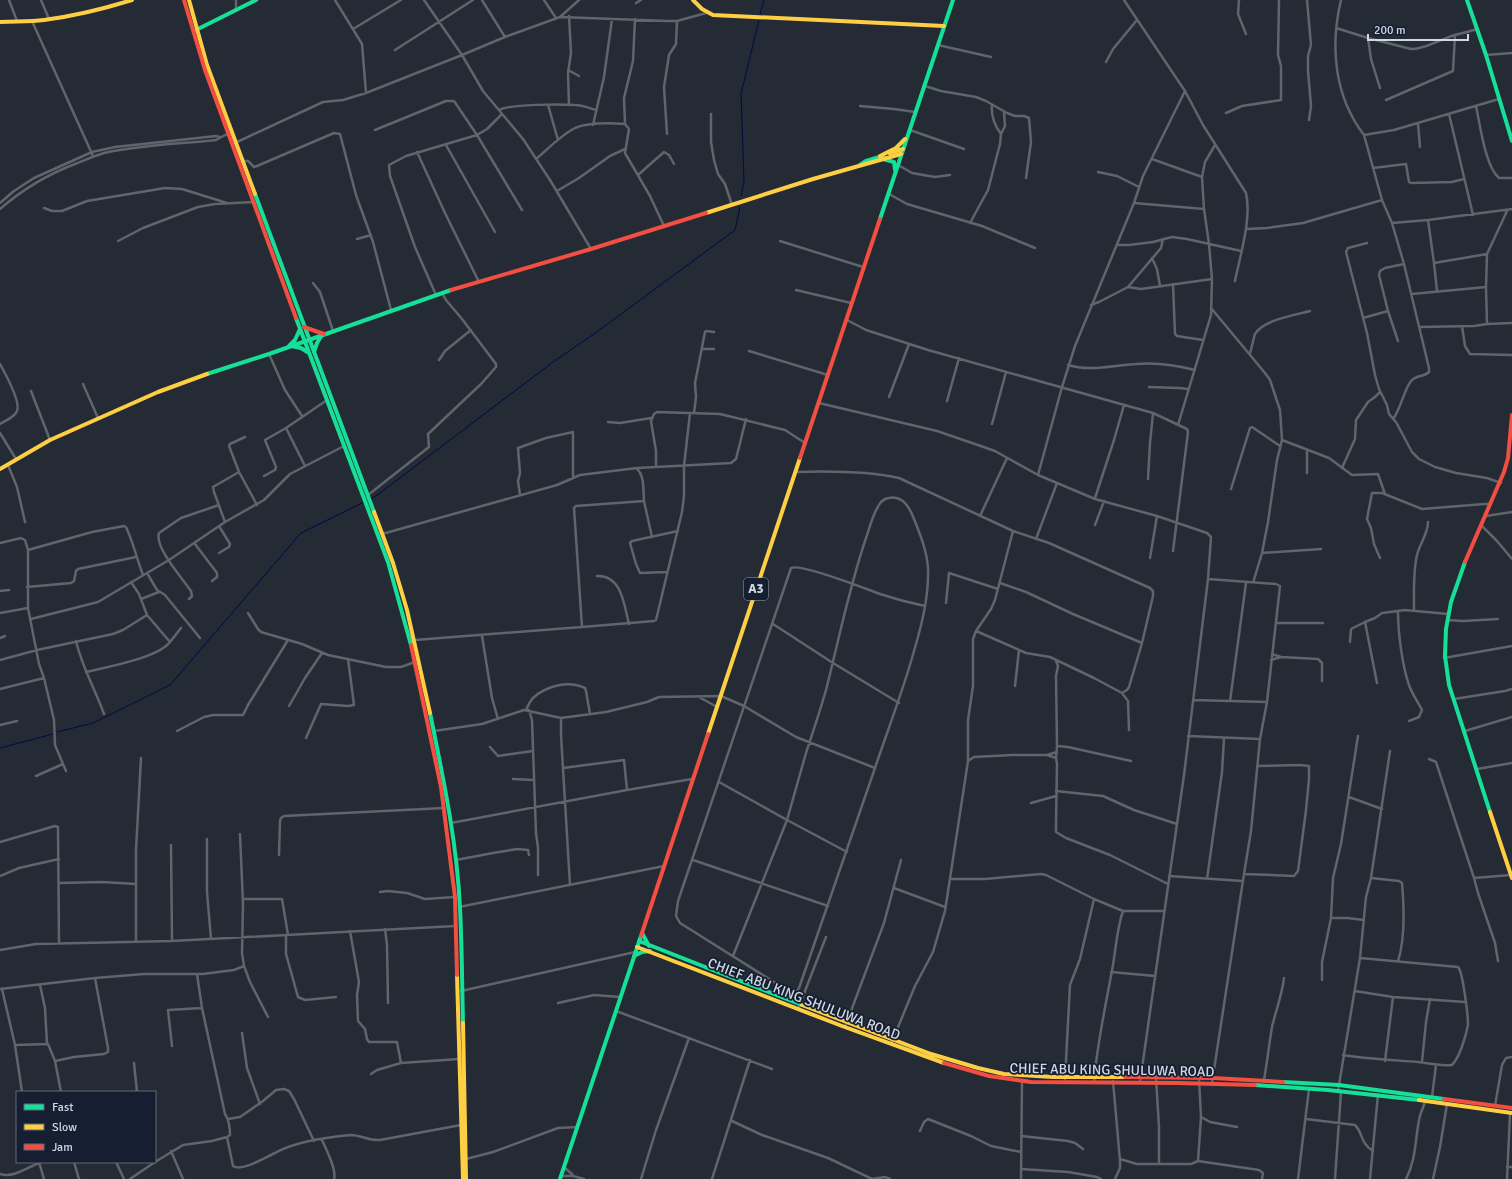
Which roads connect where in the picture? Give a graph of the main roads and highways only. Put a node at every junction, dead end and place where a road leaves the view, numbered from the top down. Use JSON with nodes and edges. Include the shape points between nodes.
{"nodes":[{"id":1,"x":132,"y":0,"type":"edge"},
{"id":2,"x":184,"y":0,"type":"edge"},
{"id":3,"x":189,"y":0,"type":"edge"},
{"id":4,"x":256,"y":0,"type":"edge"},
{"id":5,"x":693,"y":0,"type":"edge"},
{"id":6,"x":953,"y":0,"type":"edge"},
{"id":7,"x":1467,"y":0,"type":"edge"},
{"id":8,"x":0,"y":22,"type":"edge"},
{"id":9,"x":944,"y":26,"type":"junction"},
{"id":10,"x":196,"y":30,"type":"junction"},
{"id":11,"x":231,"y":133,"type":"junction"},
{"id":12,"x":907,"y":137,"type":"junction"},
{"id":13,"x":1512,"y":140,"type":"edge"},
{"id":14,"x":902,"y":151,"type":"junction"},
{"id":15,"x":882,"y":158,"type":"junction"},
{"id":16,"x":895,"y":174,"type":"junction"},
{"id":17,"x":256,"y":202,"type":"junction"},
{"id":18,"x":302,"y":328,"type":"junction"},
{"id":19,"x":324,"y":334,"type":"junction"},
{"id":20,"x":307,"y":340,"type":"junction"},
{"id":21,"x":290,"y":346,"type":"junction"},
{"id":22,"x":312,"y":353,"type":"junction"},
{"id":23,"x":1512,"y":415,"type":"edge"},
{"id":24,"x":1510,"y":459,"type":"edge"},
{"id":25,"x":0,"y":469,"type":"edge"},
{"id":26,"x":446,"y":807,"type":"junction"},
{"id":27,"x":1512,"y":876,"type":"edge"},
{"id":28,"x":457,"y":907,"type":"junction"},
{"id":29,"x":642,"y":932,"type":"junction"},
{"id":30,"x":639,"y":941,"type":"junction"},
{"id":31,"x":649,"y":946,"type":"junction"},
{"id":32,"x":637,"y":947,"type":"junction"},
{"id":33,"x":650,"y":951,"type":"junction"},
{"id":34,"x":635,"y":954,"type":"junction"},
{"id":35,"x":460,"y":994,"type":"junction"},
{"id":36,"x":1094,"y":1080,"type":"junction"},
{"id":37,"x":1199,"y":1081,"type":"junction"},
{"id":38,"x":1512,"y":1108,"type":"edge"},
{"id":39,"x":1511,"y":1113,"type":"edge"},
{"id":40,"x":561,"y":1177,"type":"edge"},
{"id":41,"x":462,"y":1179,"type":"edge"},
{"id":42,"x":466,"y":1179,"type":"edge"}],
"edges":[{"from":1,"to":8,"type":"main road","via":[[49,20]]},
{"from":2,"to":11,"type":"main road","via":[[199,52]]},
{"from":3,"to":10,"type":"main road"},
{"from":4,"to":10,"type":"main road"},
{"from":5,"to":9,"type":"main road","via":[[701,10],[713,15]]},
{"from":6,"to":9,"type":"main road","number":"A3"},
{"from":7,"to":13,"type":"main road"},
{"from":9,"to":12,"type":"main road","number":"A3"},
{"from":10,"to":11,"type":"main road"},
{"from":11,"to":17,"type":"main road"},
{"from":11,"to":17,"type":"main road","via":[[244,161]]},
{"from":12,"to":14,"type":"main road","number":"A3"},
{"from":12,"to":15,"type":"main road"},
{"from":14,"to":15,"type":"main road"},
{"from":14,"to":16,"type":"main road","number":"A3"},
{"from":15,"to":16,"type":"main road","via":[[894,162]]},
{"from":15,"to":19,"type":"main road","via":[[442,293]]},
{"from":16,"to":29,"type":"main road","number":"A3"},
{"from":17,"to":18,"type":"main road"},
{"from":18,"to":19,"type":"main road"},
{"from":18,"to":20,"type":"main road"},
{"from":18,"to":21,"type":"main road"},
{"from":19,"to":20,"type":"main road"},
{"from":19,"to":22,"type":"main road"},
{"from":20,"to":21,"type":"main road"},
{"from":20,"to":22,"type":"main road"},
{"from":21,"to":22,"type":"main road"},
{"from":21,"to":25,"type":"main road","via":[[177,384],[50,440]]},
{"from":22,"to":26,"type":"main road","via":[[388,562],[416,662]]},
{"from":22,"to":26,"type":"main road","via":[[401,590],[415,640],[434,731]]},
{"from":23,"to":24,"type":"main road"},
{"from":24,"to":27,"type":"main road","via":[[1461,572],[1446,620],[1444,658],[1454,699]]},
{"from":26,"to":28,"type":"main road"},
{"from":26,"to":28,"type":"main road","via":[[451,823]]},
{"from":28,"to":35,"type":"main road"},
{"from":28,"to":35,"type":"main road","via":[[455,926]]},
{"from":29,"to":30,"type":"main road","number":"A3"},
{"from":29,"to":31,"type":"main road"},
{"from":30,"to":31,"type":"main road"},
{"from":30,"to":32,"type":"main road","number":"A3"},
{"from":31,"to":36,"type":"main road","via":[[942,1058],[999,1073]]},
{"from":32,"to":33,"type":"main road","name":"CHIEF ABU KING SHULUWA ROAD"},
{"from":32,"to":34,"type":"main road","number":"A3"},
{"from":33,"to":34,"type":"main road"},
{"from":33,"to":36,"type":"main road","name":"CHIEF ABU KING SHULUWA ROAD","via":[[798,1010],[953,1067],[992,1077],[1022,1081]]},
{"from":34,"to":40,"type":"main road","number":"A3"},
{"from":35,"to":41,"type":"main road"},
{"from":35,"to":42,"type":"main road"},
{"from":36,"to":37,"type":"main road","name":"CHIEF ABU KING SHULUWA ROAD"},
{"from":37,"to":38,"type":"main road","via":[[1213,1078],[1339,1085]]},
{"from":37,"to":39,"type":"main road","name":"CHIEF ABU KING SHULUWA ROAD","via":[[1339,1091]]}]}
